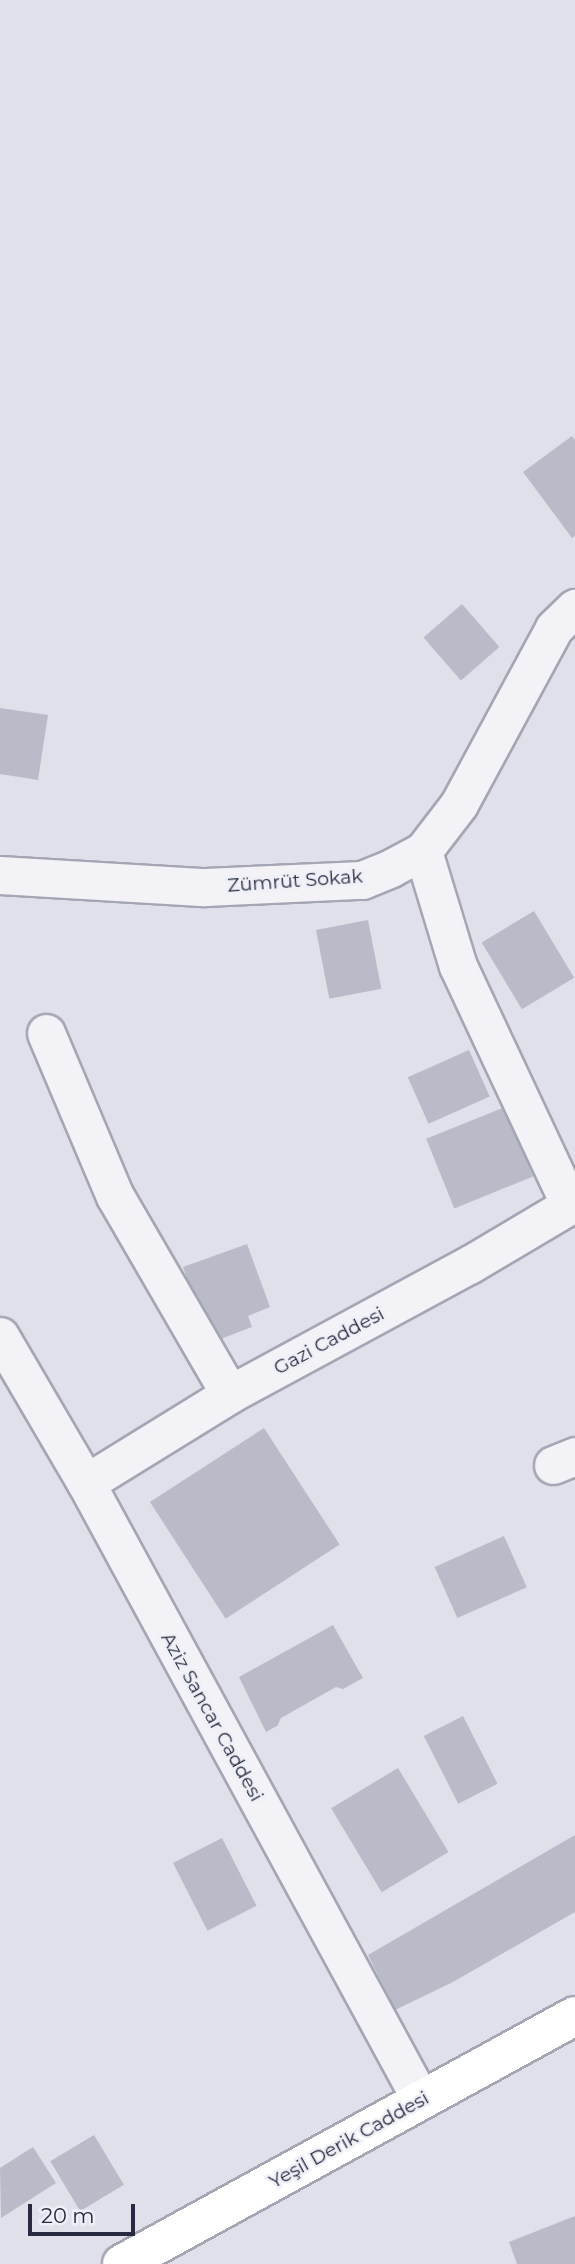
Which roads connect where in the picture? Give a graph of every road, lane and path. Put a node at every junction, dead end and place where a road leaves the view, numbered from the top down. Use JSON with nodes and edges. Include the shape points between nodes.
{"nodes":[{"id":1,"x":575,"y":608,"type":"edge"},
{"id":2,"x":423,"y":851,"type":"junction"},
{"id":3,"x":0,"y":875,"type":"edge"},
{"id":4,"x":46,"y":1033,"type":"dead end"},
{"id":5,"x":572,"y":1203,"type":"edge"},
{"id":6,"x":0,"y":1336,"type":"edge"},
{"id":7,"x":230,"y":1394,"type":"junction"},
{"id":8,"x":86,"y":1483,"type":"junction"},
{"id":9,"x":575,"y":2016,"type":"edge"},
{"id":10,"x":421,"y":2100,"type":"junction"},
{"id":11,"x":122,"y":2264,"type":"edge"}],
"edges":[{"from":1,"to":2,"type":"street","name":"Zümrüt Sokak","via":[[554,628],[459,803]]},
{"from":2,"to":3,"type":"street","name":"Zümrüt Sokak","via":[[362,880],[205,887]]},
{"from":2,"to":5,"type":"street","via":[[458,965]]},
{"from":4,"to":7,"type":"street","via":[[115,1196]]},
{"from":5,"to":7,"type":"street","name":"Gazi Caddesi","via":[[469,1265]]},
{"from":6,"to":8,"type":"street","name":"Aziz Sancar Caddesi"},
{"from":7,"to":8,"type":"street","name":"Gazi Caddesi"},
{"from":8,"to":10,"type":"street","name":"Aziz Sancar Caddesi"},
{"from":9,"to":10,"type":"main road","name":"Yeşil Derik Caddesi"},
{"from":10,"to":11,"type":"main road","name":"Yeşil Derik Caddesi"}]}
